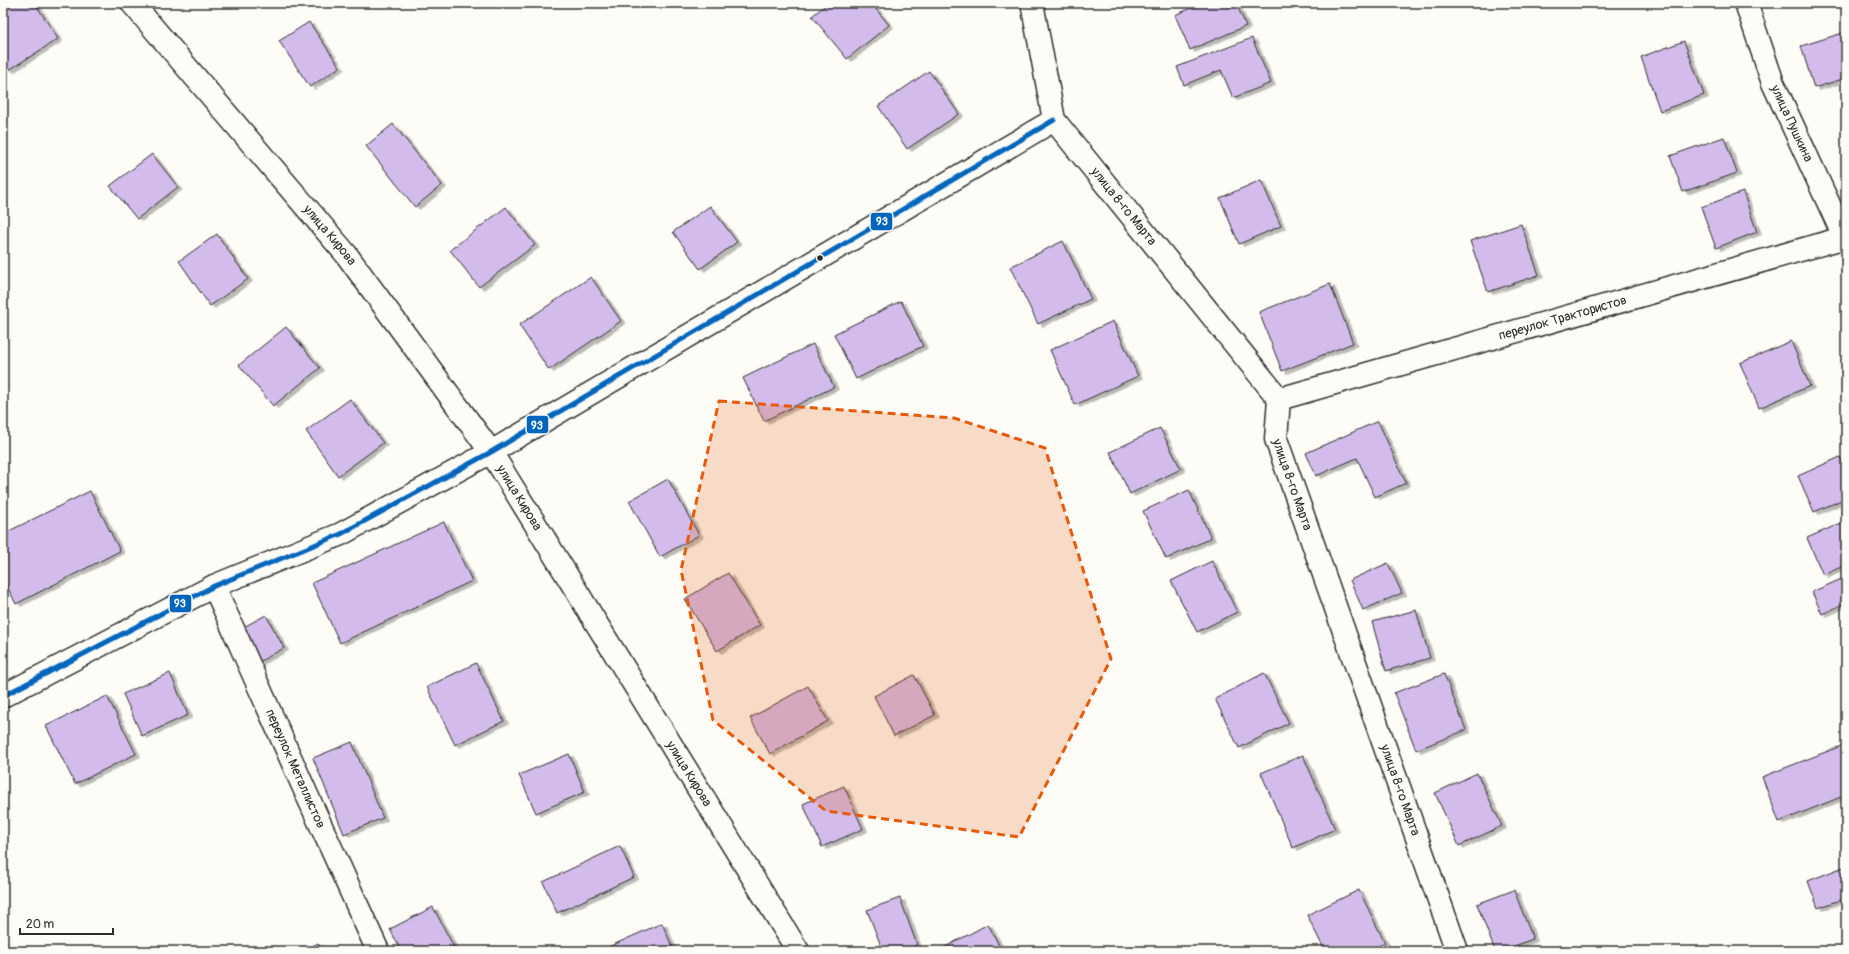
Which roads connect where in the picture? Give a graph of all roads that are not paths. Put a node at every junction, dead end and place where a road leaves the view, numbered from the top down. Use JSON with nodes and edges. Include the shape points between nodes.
{"nodes":[{"id":1,"x":132,"y":3,"type":"edge"},
{"id":2,"x":1032,"y":3,"type":"edge"},
{"id":3,"x":1746,"y":3,"type":"edge"},
{"id":4,"x":1054,"y":120,"type":"junction"},
{"id":5,"x":1846,"y":238,"type":"edge"},
{"id":6,"x":1279,"y":399,"type":"junction"},
{"id":7,"x":491,"y":452,"type":"junction"},
{"id":8,"x":214,"y":586,"type":"junction"},
{"id":9,"x":3,"y":696,"type":"edge"},
{"id":10,"x":378,"y":951,"type":"edge"},
{"id":11,"x":798,"y":951,"type":"edge"},
{"id":12,"x":1457,"y":951,"type":"edge"}],
"edges":[{"from":1,"to":7,"type":"street","name":"улица Кирова","via":[[346,254]]},
{"from":2,"to":4,"type":"street","name":"улица 8-го Марта"},
{"from":3,"to":5,"type":"street","name":"улица Пушкина","via":[[1774,83]]},
{"from":4,"to":6,"type":"street","name":"улица 8-го Марта"},
{"from":4,"to":7,"type":"street"},
{"from":5,"to":6,"type":"street","name":"переулок Трактористов"},
{"from":6,"to":12,"type":"street","name":"улица 8-го Марта","via":[[1276,439]]},
{"from":7,"to":8,"type":"street","via":[[341,534]]},
{"from":7,"to":11,"type":"street","name":"улица Кирова"},
{"from":8,"to":9,"type":"street"},
{"from":8,"to":10,"type":"street","name":"переулок Металлистов"}]}
